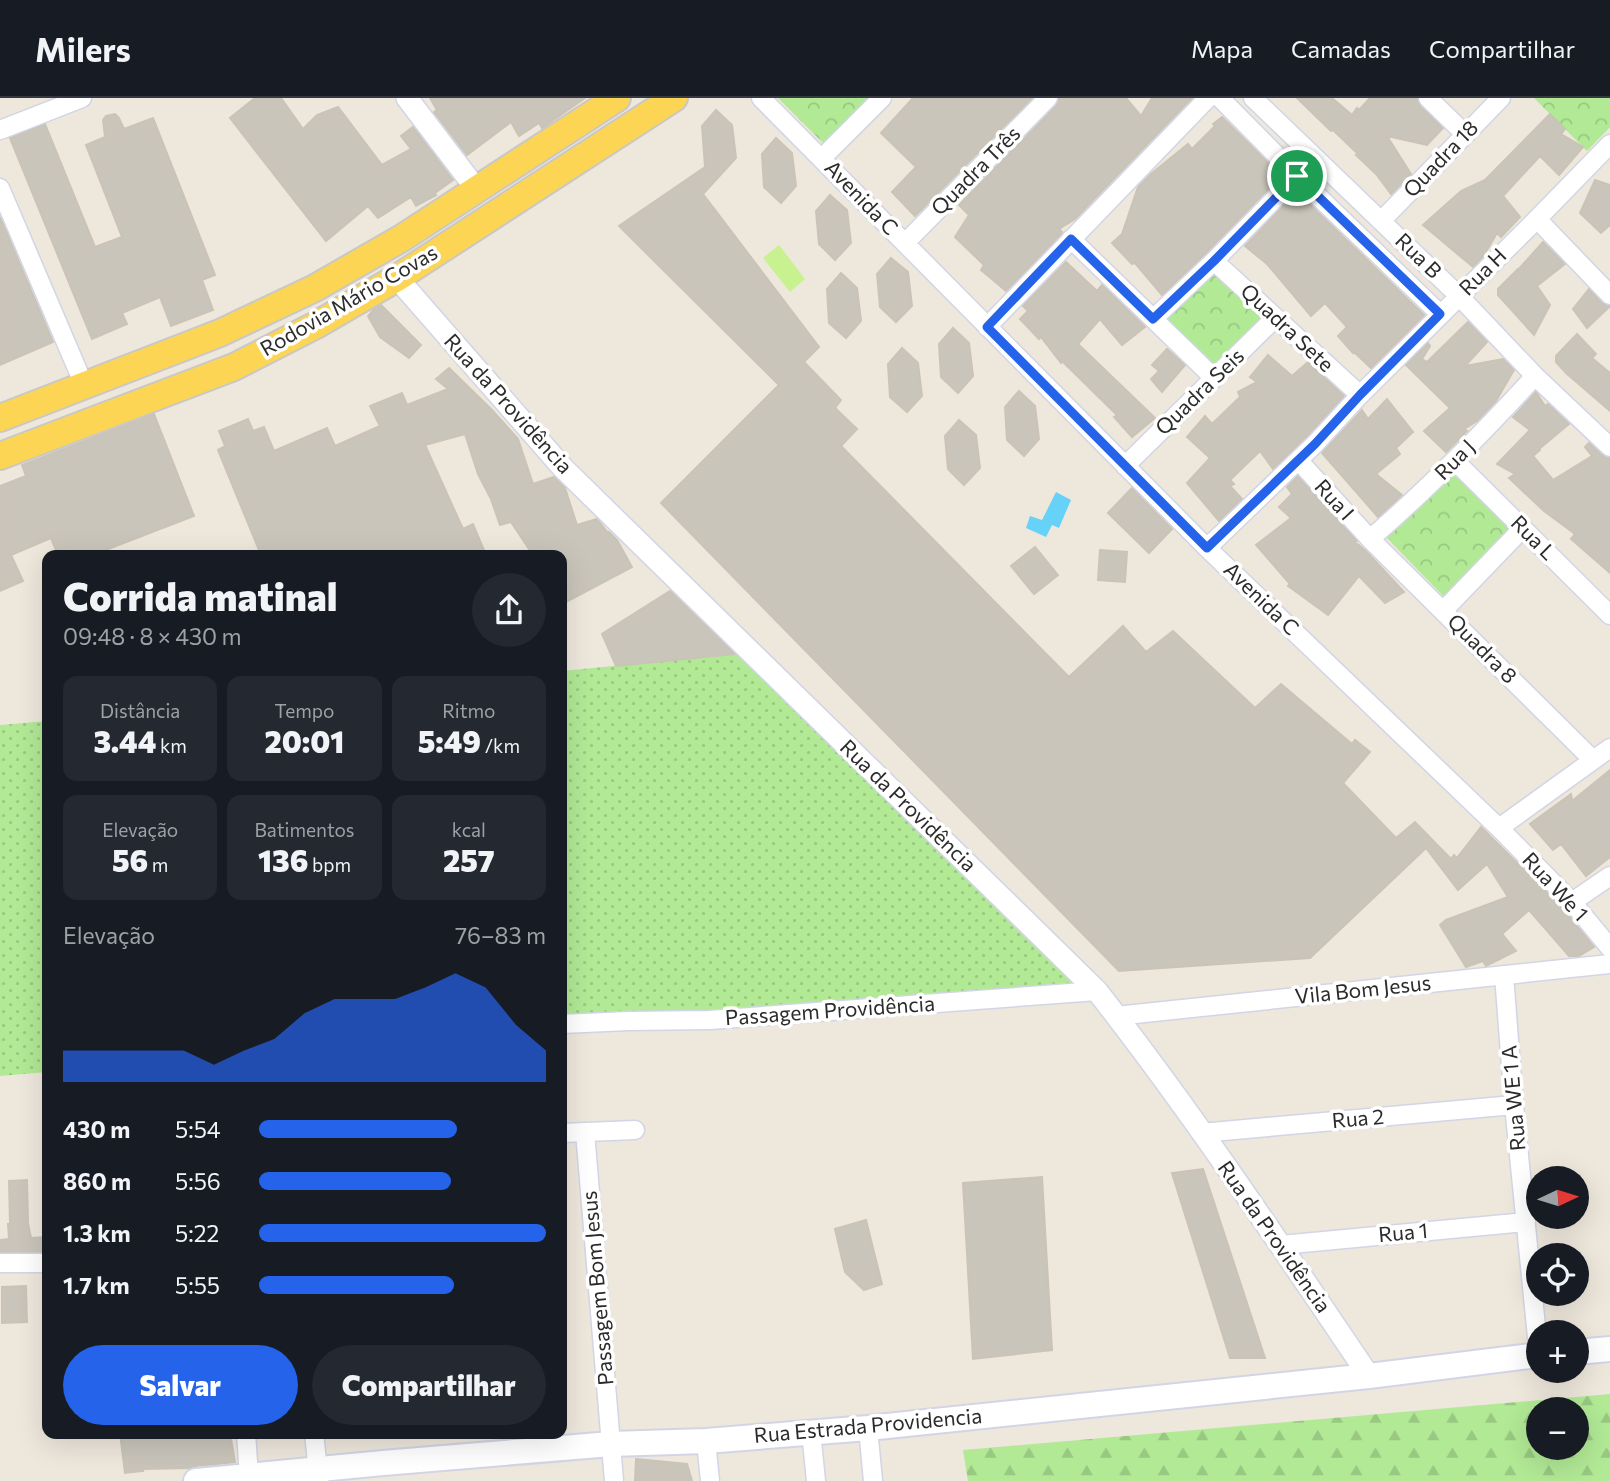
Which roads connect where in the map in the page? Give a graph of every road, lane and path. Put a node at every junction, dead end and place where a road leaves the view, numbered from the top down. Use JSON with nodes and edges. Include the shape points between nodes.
{"nodes":[{"id":1,"x":82,"y":98,"type":"edge"},
{"id":2,"x":407,"y":98,"type":"edge"},
{"id":3,"x":617,"y":98,"type":"edge"},
{"id":4,"x":674,"y":98,"type":"edge"},
{"id":5,"x":761,"y":98,"type":"edge"},
{"id":6,"x":882,"y":98,"type":"edge"},
{"id":7,"x":1048,"y":98,"type":"edge"},
{"id":8,"x":1208,"y":98,"type":"edge"},
{"id":9,"x":1220,"y":98,"type":"edge"},
{"id":10,"x":1253,"y":98,"type":"edge"},
{"id":11,"x":1429,"y":98,"type":"edge"},
{"id":12,"x":1501,"y":98,"type":"edge"},
{"id":13,"x":0,"y":130,"type":"edge"},
{"id":14,"x":1465,"y":134,"type":"junction"},
{"id":15,"x":551,"y":141,"type":"junction"},
{"id":16,"x":1610,"y":144,"type":"edge"},
{"id":17,"x":822,"y":158,"type":"junction"},
{"id":18,"x":568,"y":168,"type":"junction"},
{"id":19,"x":1297,"y":176,"type":"junction"},
{"id":20,"x":0,"y":188,"type":"edge"},
{"id":21,"x":477,"y":190,"type":"junction"},
{"id":22,"x":438,"y":215,"type":"junction"},
{"id":23,"x":1537,"y":219,"type":"junction"},
{"id":24,"x":1381,"y":221,"type":"junction"},
{"id":25,"x":1071,"y":239,"type":"junction"},
{"id":26,"x":452,"y":241,"type":"junction"},
{"id":27,"x":905,"y":243,"type":"junction"},
{"id":28,"x":1214,"y":261,"type":"junction"},
{"id":29,"x":397,"y":278,"type":"junction"},
{"id":30,"x":1610,"y":295,"type":"edge"},
{"id":31,"x":1459,"y":296,"type":"junction"},
{"id":32,"x":1440,"y":314,"type":"junction"},
{"id":33,"x":1275,"y":318,"type":"junction"},
{"id":34,"x":1153,"y":319,"type":"junction"},
{"id":35,"x":987,"y":327,"type":"junction"},
{"id":36,"x":1535,"y":376,"type":"junction"},
{"id":37,"x":1214,"y":378,"type":"junction"},
{"id":38,"x":83,"y":385,"type":"junction"},
{"id":39,"x":1360,"y":395,"type":"junction"},
{"id":40,"x":0,"y":418,"type":"edge"},
{"id":41,"x":1608,"y":442,"type":"edge"},
{"id":42,"x":0,"y":456,"type":"edge"},
{"id":43,"x":1298,"y":461,"type":"junction"},
{"id":44,"x":1455,"y":461,"type":"junction"},
{"id":45,"x":1125,"y":466,"type":"junction"},
{"id":46,"x":1523,"y":528,"type":"junction"},
{"id":47,"x":1370,"y":539,"type":"junction"},
{"id":48,"x":1207,"y":548,"type":"junction"},
{"id":49,"x":1443,"y":611,"type":"junction"},
{"id":50,"x":1610,"y":615,"type":"edge"},
{"id":51,"x":1610,"y":748,"type":"edge"},
{"id":52,"x":1594,"y":760,"type":"junction"},
{"id":53,"x":1499,"y":828,"type":"junction"},
{"id":54,"x":1610,"y":876,"type":"edge"},
{"id":55,"x":1572,"y":902,"type":"junction"},
{"id":56,"x":1610,"y":947,"type":"edge"},
{"id":57,"x":1610,"y":964,"type":"edge"},
{"id":58,"x":1504,"y":975,"type":"junction"},
{"id":59,"x":1097,"y":991,"type":"junction"},
{"id":60,"x":1116,"y":1016,"type":"junction"},
{"id":61,"x":567,"y":1024,"type":"edge"},
{"id":62,"x":1514,"y":1105,"type":"junction"},
{"id":63,"x":635,"y":1130,"type":"dead end"},
{"id":64,"x":585,"y":1132,"type":"junction"},
{"id":65,"x":567,"y":1133,"type":"edge"},
{"id":66,"x":1201,"y":1133,"type":"junction"},
{"id":67,"x":1526,"y":1222,"type":"joint"},
{"id":68,"x":1527,"y":1229,"type":"edge"},
{"id":69,"x":1281,"y":1245,"type":"junction"},
{"id":70,"x":0,"y":1263,"type":"edge"},
{"id":71,"x":42,"y":1263,"type":"edge"},
{"id":72,"x":1535,"y":1320,"type":"edge"},
{"id":73,"x":1610,"y":1349,"type":"edge"},
{"id":74,"x":1589,"y":1351,"type":"edge"},
{"id":75,"x":1526,"y":1356,"type":"edge"},
{"id":76,"x":1369,"y":1376,"type":"junction"},
{"id":77,"x":868,"y":1428,"type":"junction"},
{"id":78,"x":811,"y":1432,"type":"junction"},
{"id":79,"x":246,"y":1439,"type":"edge"},
{"id":80,"x":315,"y":1439,"type":"edge"},
{"id":81,"x":706,"y":1441,"type":"junction"},
{"id":82,"x":611,"y":1444,"type":"junction"},
{"id":83,"x":319,"y":1475,"type":"edge"},
{"id":84,"x":249,"y":1476,"type":"junction"},
{"id":85,"x":196,"y":1481,"type":"edge"},
{"id":86,"x":614,"y":1481,"type":"edge"},
{"id":87,"x":710,"y":1481,"type":"edge"},
{"id":88,"x":816,"y":1481,"type":"edge"},
{"id":89,"x":873,"y":1481,"type":"edge"}],
"edges":[{"from":1,"to":13,"type":"street"},
{"from":2,"to":21,"type":"street"},
{"from":3,"to":15,"type":"main road","name":"Rodovia Mário Covas"},
{"from":4,"to":18,"type":"main road","name":"Rodovia Mário Covas"},
{"from":5,"to":17,"type":"street","name":"Avenida C"},
{"from":6,"to":17,"type":"street"},
{"from":7,"to":27,"type":"street","name":"Quadra Três"},
{"from":8,"to":25,"type":"street"},
{"from":9,"to":19,"type":"street","name":"Rua B"},
{"from":10,"to":24,"type":"street","name":"Rua B"},
{"from":11,"to":14,"type":"street"},
{"from":12,"to":14,"type":"street","name":"Quadra 18"},
{"from":14,"to":24,"type":"street","name":"Quadra 18"},
{"from":15,"to":18,"type":"main road","via":[[567,145],[572,153]]},
{"from":15,"to":21,"type":"main road","name":"Rodovia Mário Covas"},
{"from":16,"to":23,"type":"street","name":"Rua H"},
{"from":17,"to":27,"type":"street","name":"Avenida C"},
{"from":18,"to":26,"type":"main road","name":"Rodovia Mário Covas"},
{"from":19,"to":28,"type":"street"},
{"from":19,"to":32,"type":"street","name":"Rua B"},
{"from":20,"to":38,"type":"street"},
{"from":21,"to":22,"type":"main road","name":"Rodovia Mário Covas"},
{"from":22,"to":26,"type":"main road","via":[[438,237]]},
{"from":22,"to":38,"type":"main road","name":"Rodovia Mário Covas","via":[[315,288],[219,333]]},
{"from":23,"to":30,"type":"street"},
{"from":23,"to":31,"type":"street","name":"Rua H"},
{"from":24,"to":31,"type":"street","name":"Rua B"},
{"from":25,"to":34,"type":"street"},
{"from":25,"to":35,"type":"street"},
{"from":26,"to":29,"type":"main road","name":"Rodovia Mário Covas"},
{"from":27,"to":35,"type":"street","name":"Avenida C"},
{"from":28,"to":33,"type":"street","name":"Quadra Sete"},
{"from":28,"to":34,"type":"street"},
{"from":29,"to":42,"type":"main road","name":"Rodovia Mário Covas","via":[[234,367]]},
{"from":29,"to":59,"type":"street","name":"Rua da Providência","via":[[564,468]]},
{"from":31,"to":32,"type":"street","name":"Rua H"},
{"from":31,"to":36,"type":"street","name":"Rua B"},
{"from":32,"to":39,"type":"street","name":"Rua H"},
{"from":33,"to":37,"type":"street","name":"Quadra Seis"},
{"from":33,"to":39,"type":"street","name":"Quadra Sete"},
{"from":34,"to":37,"type":"street"},
{"from":35,"to":45,"type":"street","name":"Avenida C"},
{"from":36,"to":41,"type":"street","name":"Rua B"},
{"from":36,"to":44,"type":"street","name":"Rua J"},
{"from":37,"to":45,"type":"street","name":"Quadra Seis"},
{"from":38,"to":40,"type":"main road","name":"Rodovia Mário Covas"},
{"from":39,"to":43,"type":"street","name":"Rua H"},
{"from":43,"to":47,"type":"street","name":"Rua I"},
{"from":43,"to":48,"type":"street","name":"Rua H"},
{"from":44,"to":46,"type":"street","name":"Rua L"},
{"from":44,"to":47,"type":"street","name":"Rua J"},
{"from":45,"to":48,"type":"street","name":"Avenida C"},
{"from":46,"to":49,"type":"street"},
{"from":46,"to":50,"type":"street","name":"Rua L"},
{"from":47,"to":49,"type":"street","name":"Quadra 8"},
{"from":48,"to":53,"type":"street","name":"Avenida C"},
{"from":49,"to":52,"type":"street","name":"Quadra 8"},
{"from":51,"to":52,"type":"street"},
{"from":52,"to":53,"type":"street"},
{"from":53,"to":55,"type":"street","name":"Rua We 1"},
{"from":54,"to":55,"type":"street"},
{"from":55,"to":56,"type":"street","name":"Rua We 1"},
{"from":57,"to":58,"type":"street","name":"Vila Bom Jesus"},
{"from":58,"to":60,"type":"street","name":"Vila Bom Jesus"},
{"from":58,"to":62,"type":"street","name":"Rua WE 1 A"},
{"from":59,"to":60,"type":"street","name":"Rua da Providência"},
{"from":59,"to":61,"type":"street","name":"Passagem Providência","via":[[710,1020]]},
{"from":60,"to":66,"type":"street","name":"Rua da Providência"},
{"from":62,"to":66,"type":"street","name":"Rua 2"},
{"from":62,"to":67,"type":"street","name":"Rua WE 1 A"},
{"from":63,"to":64,"type":"street"},
{"from":64,"to":65,"type":"street"},
{"from":64,"to":82,"type":"street","name":"Passagem Bom Jesus"},
{"from":66,"to":69,"type":"street","name":"Rua da Providência"},
{"from":67,"to":69,"type":"street","name":"Rua 1"},
{"from":68,"to":72,"type":"street","name":"Rua WE 1 A"},
{"from":69,"to":76,"type":"street","name":"Rua da Providência"},
{"from":70,"to":71,"type":"street"},
{"from":73,"to":74,"type":"main road"},
{"from":75,"to":76,"type":"main road","name":"Rua Estrada Providencia"},
{"from":76,"to":77,"type":"main road","name":"Rua Estrada Providencia"},
{"from":77,"to":78,"type":"main road","name":"Rua Estrada Providencia"},
{"from":77,"to":89,"type":"street"},
{"from":78,"to":81,"type":"main road","name":"Rua Estrada Providencia"},
{"from":78,"to":88,"type":"street"},
{"from":79,"to":84,"type":"street"},
{"from":80,"to":83,"type":"street"},
{"from":81,"to":82,"type":"main road","name":"Rua Estrada Providencia"},
{"from":81,"to":87,"type":"street"},
{"from":82,"to":83,"type":"main road","name":"Rua Estrada Providencia"},
{"from":82,"to":86,"type":"street","name":"Passagem Bom Jesus"},
{"from":83,"to":84,"type":"main road","name":"Rua Estrada Providencia"},
{"from":84,"to":85,"type":"main road","name":"Rua Estrada Providencia"}]}
